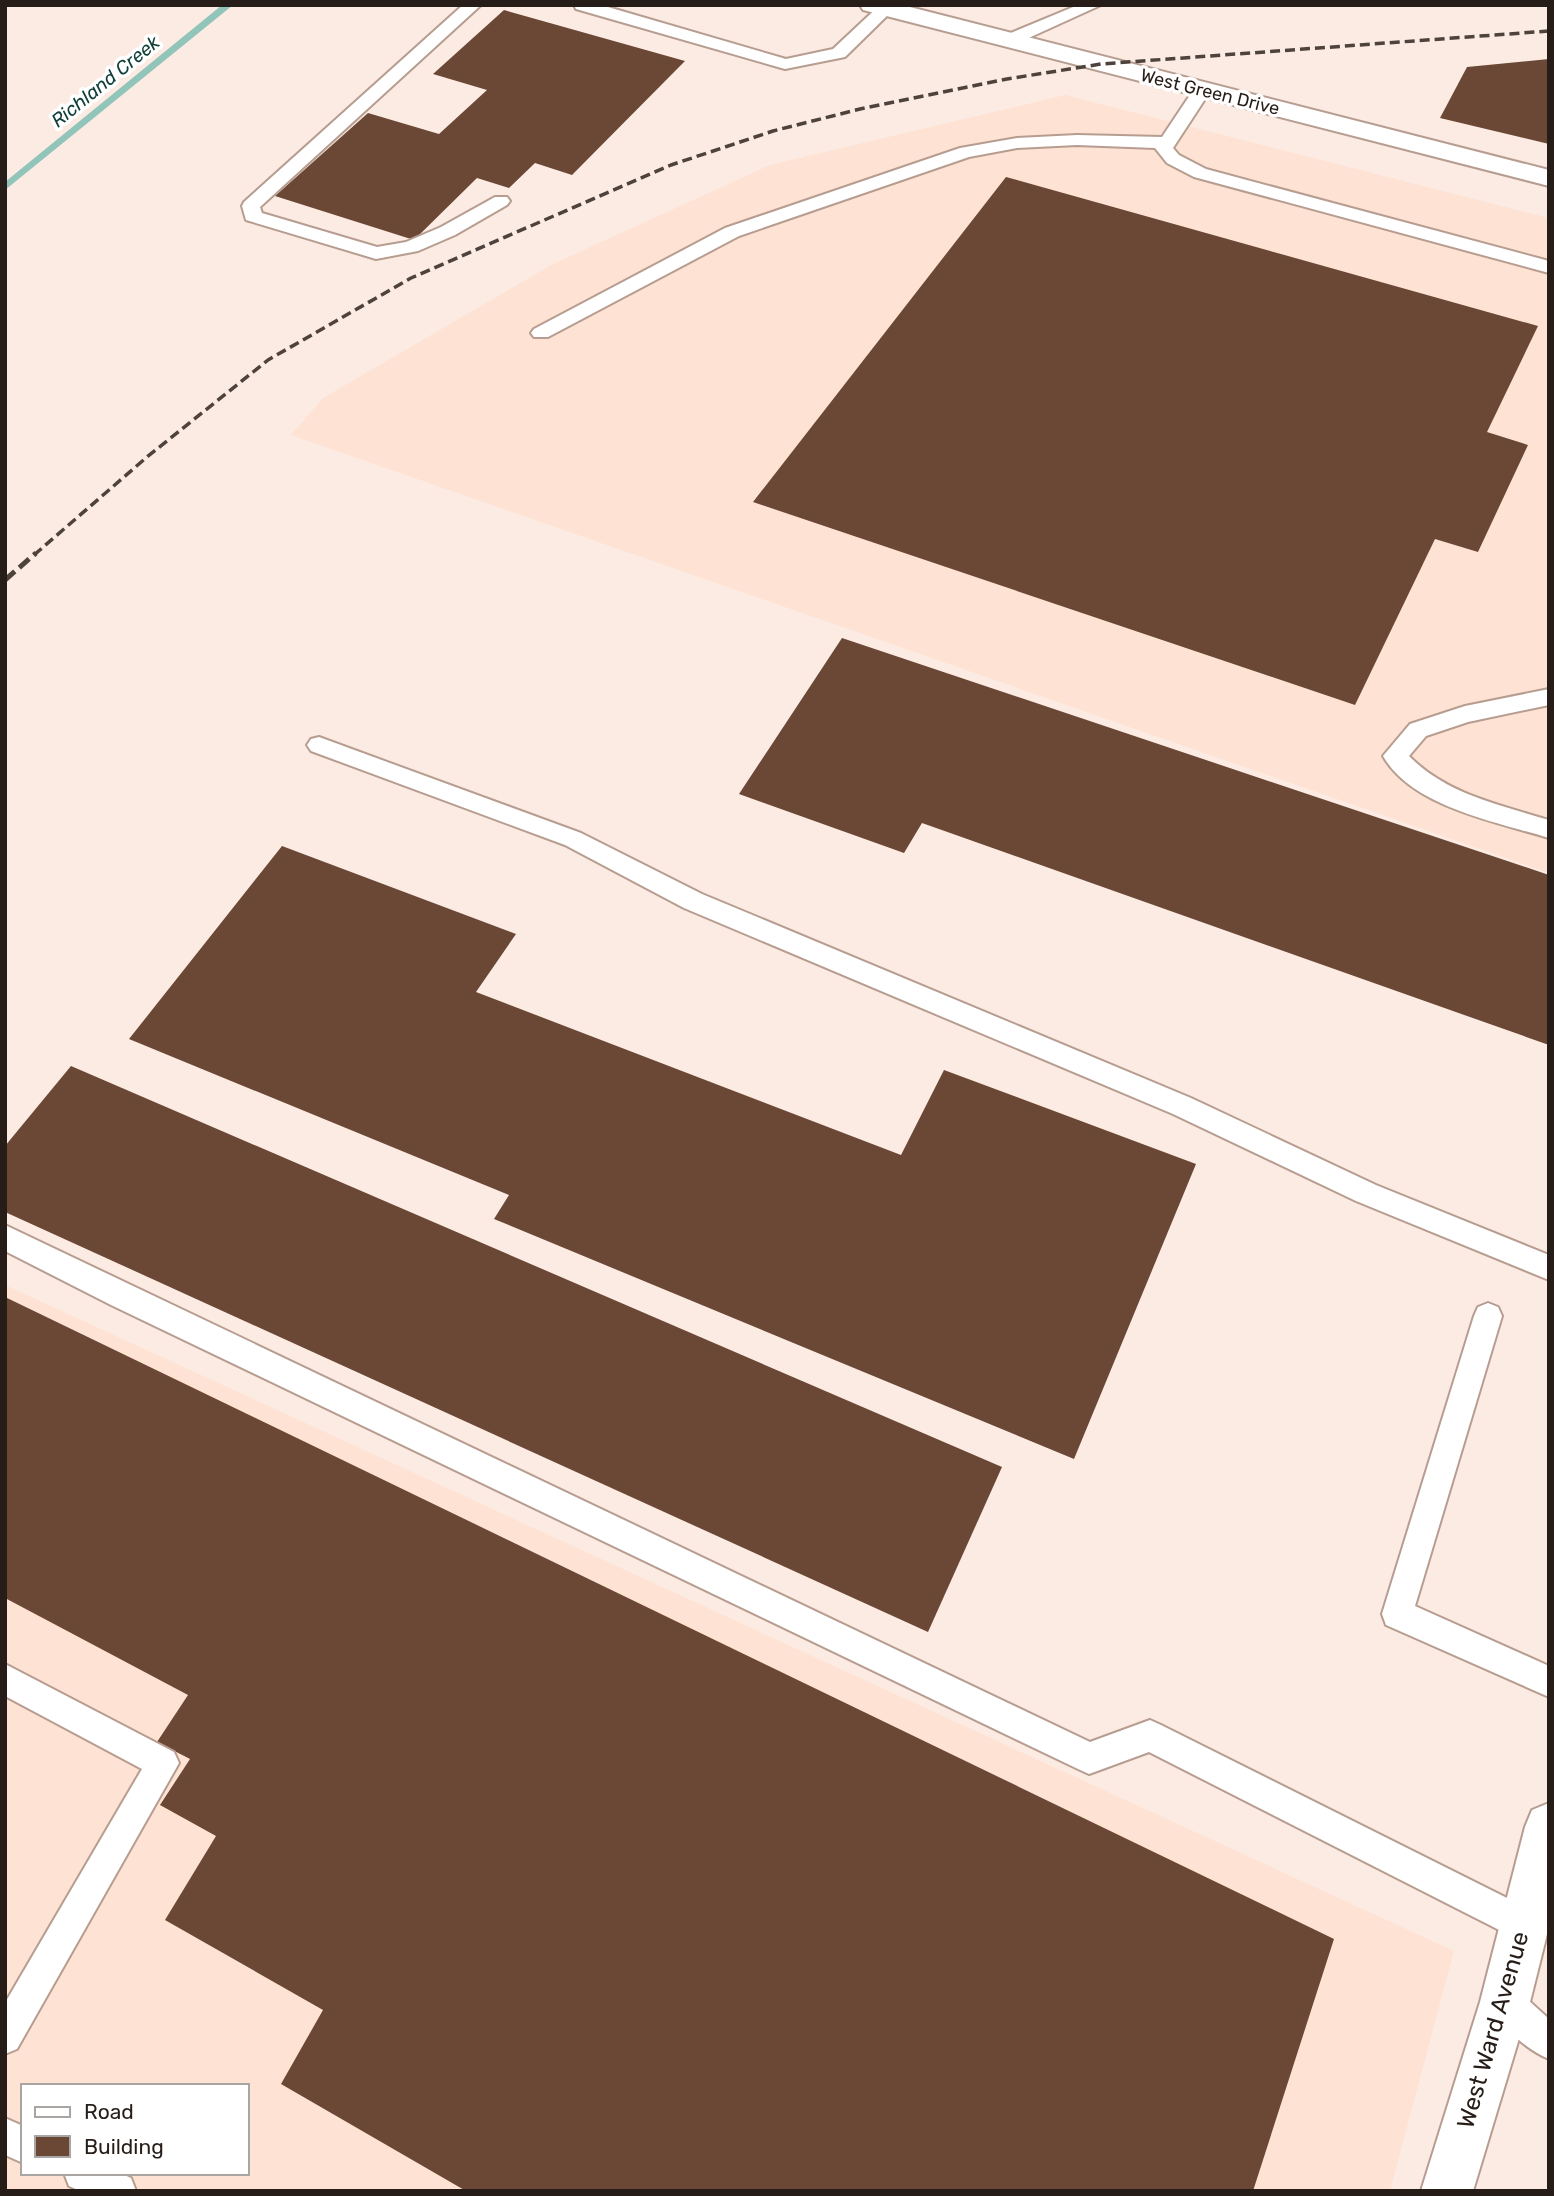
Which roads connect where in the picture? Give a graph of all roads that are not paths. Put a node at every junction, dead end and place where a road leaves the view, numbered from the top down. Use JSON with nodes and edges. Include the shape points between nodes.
{"nodes":[{"id":1,"x":473,"y":5,"type":"edge"},
{"id":2,"x":582,"y":5,"type":"edge"},
{"id":3,"x":1093,"y":5,"type":"edge"},
{"id":4,"x":879,"y":7,"type":"edge"},
{"id":5,"x":1007,"y":41,"type":"junction"},
{"id":6,"x":1202,"y":90,"type":"junction"},
{"id":7,"x":1167,"y":143,"type":"junction"},
{"id":8,"x":1549,"y":178,"type":"edge"},
{"id":9,"x":500,"y":201,"type":"dead end"},
{"id":10,"x":1549,"y":267,"type":"edge"},
{"id":11,"x":541,"y":333,"type":"dead end"},
{"id":12,"x":1549,"y":697,"type":"edge"},
{"id":13,"x":319,"y":745,"type":"dead end"},
{"id":14,"x":1549,"y":829,"type":"edge"},
{"id":15,"x":5,"y":1237,"type":"edge"},
{"id":16,"x":1549,"y":1268,"type":"edge"},
{"id":17,"x":1488,"y":1316,"type":"dead end"},
{"id":18,"x":5,"y":1679,"type":"edge"},
{"id":19,"x":1549,"y":1682,"type":"edge"},
{"id":20,"x":1549,"y":1827,"type":"edge"},
{"id":21,"x":1523,"y":1924,"type":"junction"},
{"id":22,"x":1505,"y":2002,"type":"junction"},
{"id":23,"x":5,"y":2037,"type":"edge"},
{"id":24,"x":1549,"y":2042,"type":"edge"},
{"id":25,"x":5,"y":2136,"type":"edge"},
{"id":26,"x":21,"y":2144,"type":"edge"},
{"id":27,"x":86,"y":2175,"type":"edge"},
{"id":28,"x":118,"y":2191,"type":"edge"},
{"id":29,"x":1447,"y":2191,"type":"edge"}],
"edges":[{"from":1,"to":9,"type":"lane","via":[[251,206],[253,216],[376,253],[436,237]]},
{"from":2,"to":4,"type":"lane","via":[[785,64],[839,53]]},
{"from":3,"to":5,"type":"lane"},
{"from":4,"to":5,"type":"main road","name":"West Green Drive"},
{"from":5,"to":6,"type":"main road","name":"West Green Drive"},
{"from":6,"to":7,"type":"lane"},
{"from":6,"to":8,"type":"main road","name":"West Green Drive"},
{"from":7,"to":10,"type":"lane","via":[[1164,148],[1173,159],[1200,173]]},
{"from":7,"to":11,"type":"lane","via":[[1077,140],[966,152],[732,232]]},
{"from":12,"to":14,"type":"lane","via":[[1465,714],[1418,730],[1395,756],[1406,770],[1448,796]]},
{"from":13,"to":16,"type":"lane","via":[[573,839],[692,901],[1182,1106],[1366,1193]]},
{"from":15,"to":21,"type":"lane","via":[[1089,1758],[1150,1736]]},
{"from":17,"to":19,"type":"lane","via":[[1397,1614]]},
{"from":18,"to":23,"type":"lane","via":[[163,1763]]},
{"from":20,"to":21,"type":"main road","name":"West Ward Avenue"},
{"from":21,"to":22,"type":"main road","name":"West Ward Avenue"},
{"from":22,"to":24,"type":"lane"},
{"from":22,"to":29,"type":"main road","name":"West Ward Avenue"},
{"from":25,"to":26,"type":"lane"},
{"from":27,"to":28,"type":"lane"}]}
